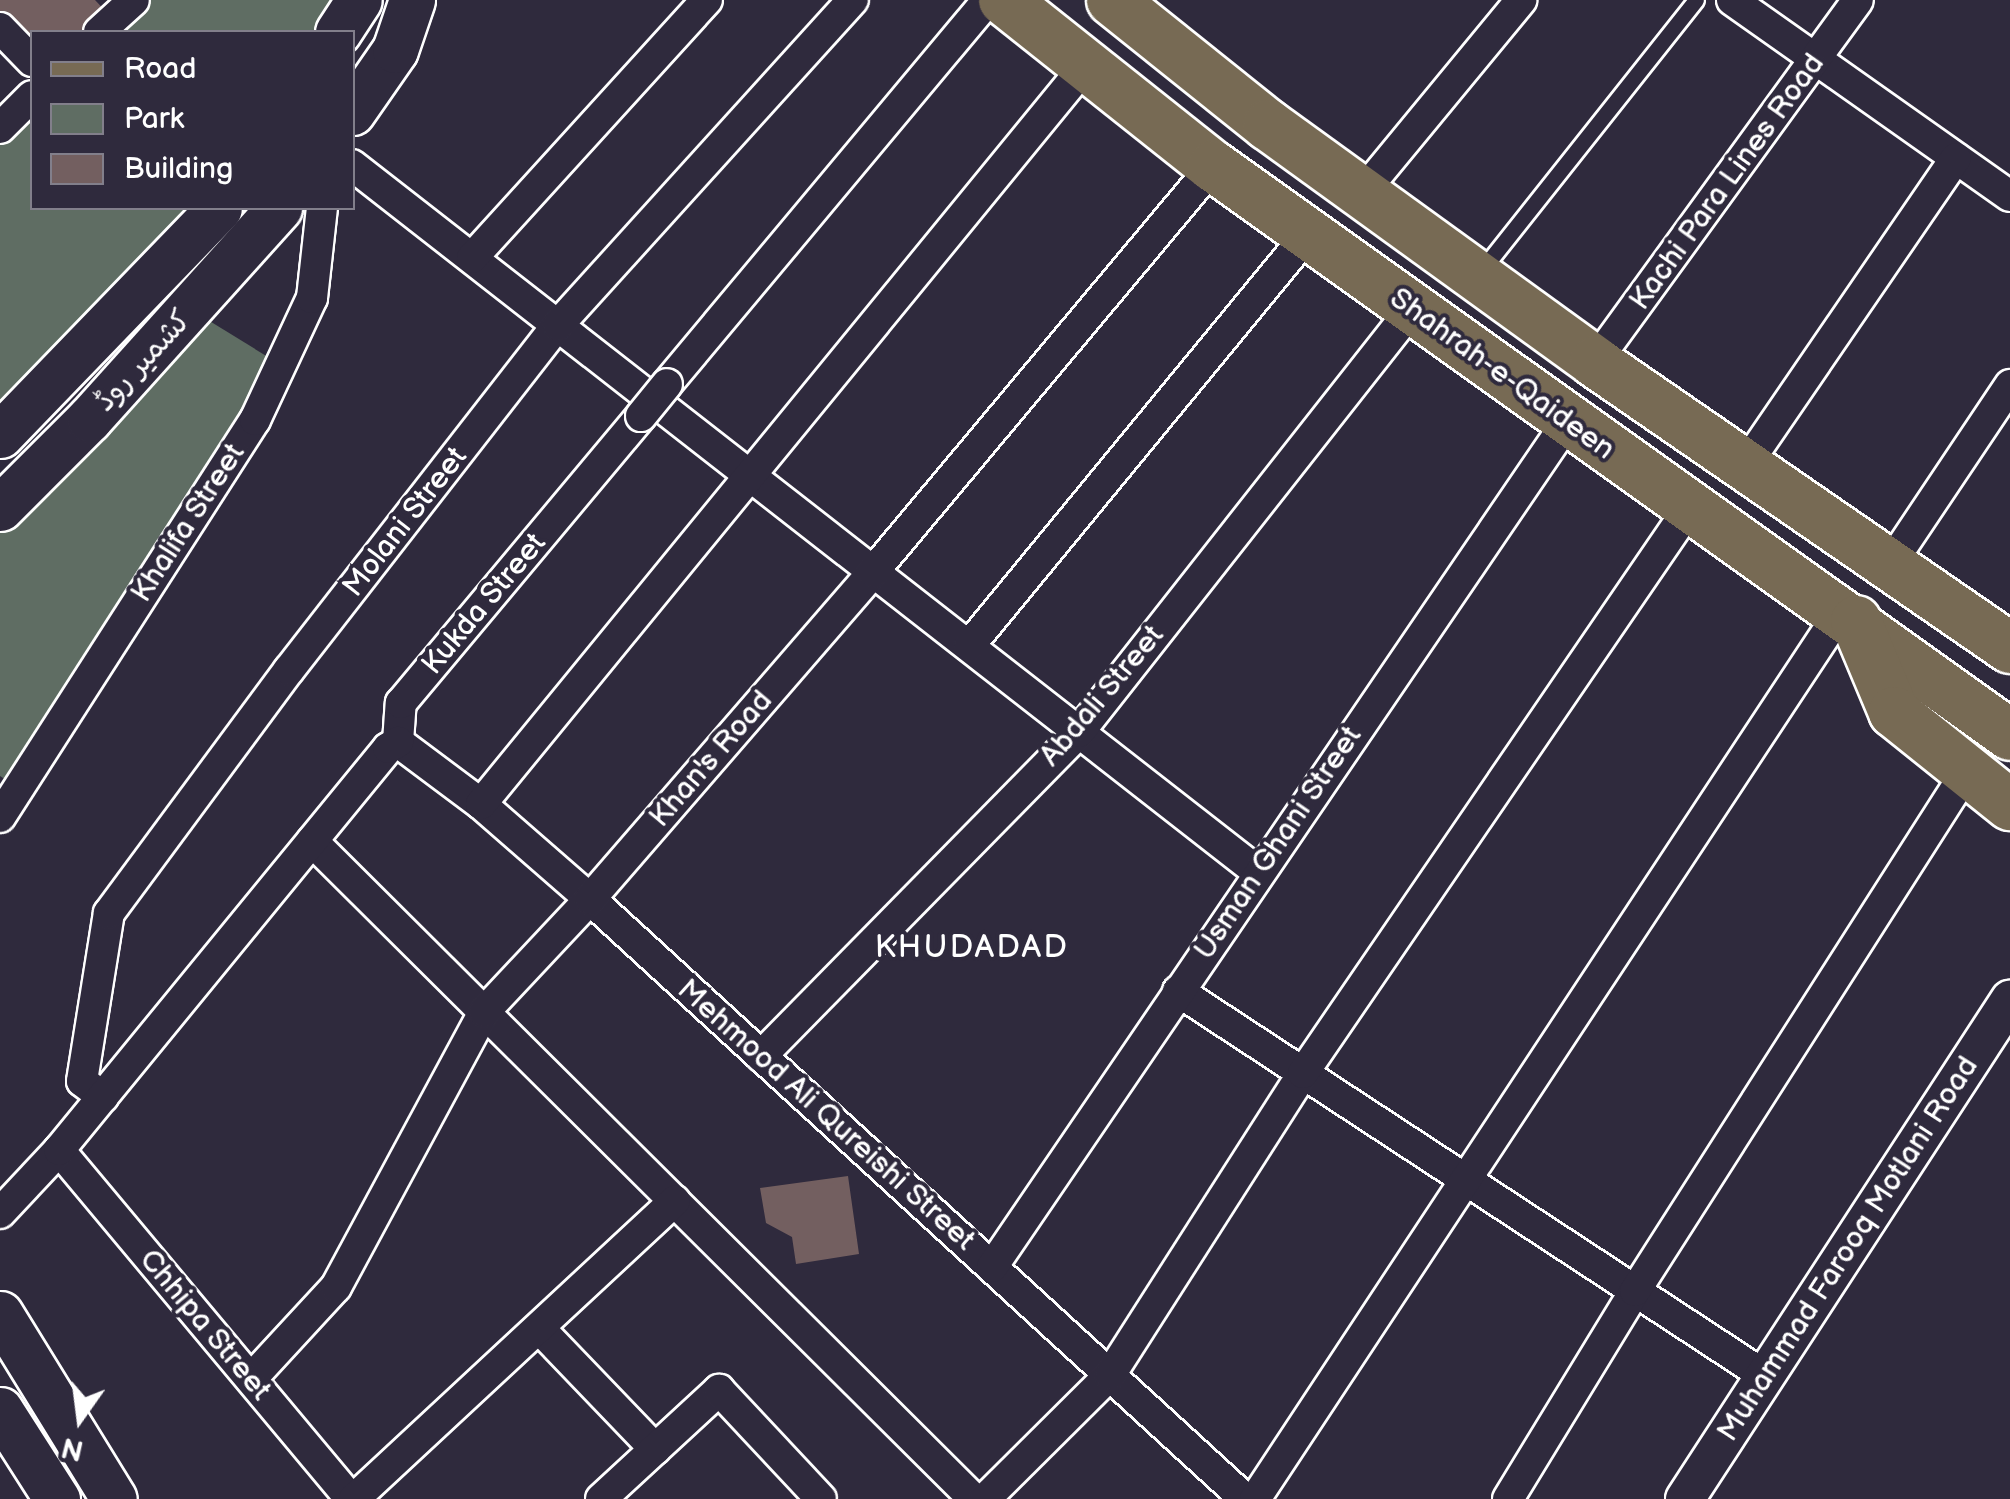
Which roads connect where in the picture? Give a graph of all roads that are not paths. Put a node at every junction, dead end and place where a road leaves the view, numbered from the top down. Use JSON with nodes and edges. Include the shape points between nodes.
{"nodes":[{"id":1,"x":134,"y":0,"type":"edge"},
{"id":2,"x":359,"y":0,"type":"edge"},
{"id":3,"x":412,"y":0,"type":"edge"},
{"id":4,"x":706,"y":0,"type":"edge"},
{"id":5,"x":853,"y":0,"type":"edge"},
{"id":6,"x":988,"y":0,"type":"edge"},
{"id":7,"x":1004,"y":0,"type":"edge"},
{"id":8,"x":1520,"y":0,"type":"edge"},
{"id":9,"x":1696,"y":0,"type":"edge"},
{"id":10,"x":1732,"y":0,"type":"edge"},
{"id":11,"x":1858,"y":0,"type":"edge"},
{"id":12,"x":1132,"y":6,"type":"edge"},
{"id":13,"x":0,"y":28,"type":"edge"},
{"id":14,"x":101,"y":30,"type":"edge"},
{"id":15,"x":339,"y":30,"type":"edge"},
{"id":16,"x":30,"y":59,"type":"edge"},
{"id":17,"x":1818,"y":60,"type":"junction"},
{"id":18,"x":1086,"y":65,"type":"junction"},
{"id":19,"x":30,"y":98,"type":"edge"},
{"id":20,"x":355,"y":108,"type":"edge"},
{"id":21,"x":0,"y":128,"type":"edge"},
{"id":22,"x":1956,"y":158,"type":"junction"},
{"id":23,"x":1213,"y":166,"type":"junction"},
{"id":24,"x":355,"y":167,"type":"edge"},
{"id":25,"x":1363,"y":192,"type":"junction"},
{"id":26,"x":2010,"y":196,"type":"edge"},
{"id":27,"x":217,"y":210,"type":"edge"},
{"id":28,"x":277,"y":210,"type":"edge"},
{"id":29,"x":322,"y":210,"type":"edge"},
{"id":30,"x":1308,"y":234,"type":"junction"},
{"id":31,"x":472,"y":258,"type":"junction"},
{"id":32,"x":1476,"y":276,"type":"junction"},
{"id":33,"x":1412,"y":309,"type":"junction"},
{"id":34,"x":558,"y":326,"type":"junction"},
{"id":35,"x":1594,"y":362,"type":"junction"},
{"id":36,"x":2010,"y":385,"type":"edge"},
{"id":37,"x":1568,"y":422,"type":"junction"},
{"id":38,"x":0,"y":435,"type":"edge"},
{"id":39,"x":1746,"y":466,"type":"junction"},
{"id":40,"x":749,"y":475,"type":"junction"},
{"id":41,"x":1690,"y":507,"type":"junction"},
{"id":42,"x":0,"y":508,"type":"edge"},
{"id":43,"x":1889,"y":566,"type":"junction"},
{"id":44,"x":873,"y":572,"type":"junction"},
{"id":45,"x":1848,"y":616,"type":"junction"},
{"id":46,"x":969,"y":646,"type":"junction"},
{"id":47,"x":2010,"y":648,"type":"edge"},
{"id":48,"x":1078,"y":732,"type":"junction"},
{"id":49,"x":2010,"y":735,"type":"edge"},
{"id":50,"x":398,"y":742,"type":"junction"},
{"id":51,"x":1967,"y":771,"type":"junction"},
{"id":52,"x":481,"y":804,"type":"junction"},
{"id":53,"x":2010,"y":805,"type":"edge"},
{"id":54,"x":0,"y":817,"type":"edge"},
{"id":55,"x":312,"y":841,"type":"junction"},
{"id":56,"x":1258,"y":872,"type":"junction"},
{"id":57,"x":590,"y":898,"type":"junction"},
{"id":58,"x":1178,"y":991,"type":"junction"},
{"id":59,"x":2010,"y":1000,"type":"edge"},
{"id":60,"x":484,"y":1012,"type":"junction"},
{"id":61,"x":761,"y":1056,"type":"junction"},
{"id":62,"x":1304,"y":1073,"type":"junction"},
{"id":63,"x":103,"y":1097,"type":"junction"},
{"id":64,"x":59,"y":1150,"type":"junction"},
{"id":65,"x":1468,"y":1181,"type":"junction"},
{"id":66,"x":675,"y":1202,"type":"junction"},
{"id":67,"x":0,"y":1214,"type":"edge"},
{"id":68,"x":992,"y":1268,"type":"junction"},
{"id":69,"x":1635,"y":1290,"type":"junction"},
{"id":70,"x":0,"y":1314,"type":"edge"},
{"id":71,"x":539,"y":1328,"type":"junction"},
{"id":72,"x":1110,"y":1375,"type":"junction"},
{"id":73,"x":1766,"y":1376,"type":"junction"},
{"id":74,"x":251,"y":1379,"type":"junction"},
{"id":75,"x":0,"y":1410,"type":"edge"},
{"id":76,"x":655,"y":1450,"type":"junction"},
{"id":77,"x":57,"y":1499,"type":"edge"},
{"id":78,"x":114,"y":1499,"type":"edge"},
{"id":79,"x":353,"y":1499,"type":"edge"},
{"id":80,"x":601,"y":1499,"type":"edge"},
{"id":81,"x":820,"y":1499,"type":"edge"},
{"id":82,"x":974,"y":1499,"type":"edge"},
{"id":83,"x":985,"y":1499,"type":"edge"},
{"id":84,"x":1245,"y":1499,"type":"edge"},
{"id":85,"x":1255,"y":1499,"type":"edge"},
{"id":86,"x":1508,"y":1499,"type":"edge"},
{"id":87,"x":1685,"y":1499,"type":"edge"}],
"edges":[{"from":1,"to":14,"type":"street"},
{"from":2,"to":15,"type":"main road"},
{"from":3,"to":20,"type":"main road","via":[[395,50]]},
{"from":4,"to":31,"type":"street"},
{"from":5,"to":34,"type":"street","name":"Molani Street"},
{"from":6,"to":50,"type":"street","name":"Kukda Street","bridge":true,"via":[[400,703]]},
{"from":7,"to":18,"type":"main road","name":"Shahrah-e-Qaideen"},
{"from":8,"to":25,"type":"street"},
{"from":9,"to":32,"type":"lane"},
{"from":10,"to":17,"type":"street"},
{"from":11,"to":17,"type":"street","name":"Kachi Para Lines Road"},
{"from":12,"to":25,"type":"main road","via":[[1268,125]]},
{"from":13,"to":16,"type":"street"},
{"from":17,"to":22,"type":"street"},
{"from":17,"to":35,"type":"street","name":"Kachi Para Lines Road"},
{"from":18,"to":23,"type":"main road","name":"Shahrah-e-Qaideen"},
{"from":18,"to":40,"type":"street"},
{"from":19,"to":21,"type":"street"},
{"from":22,"to":26,"type":"street"},
{"from":22,"to":39,"type":"street"},
{"from":23,"to":30,"type":"main road","name":"Shahrah-e-Qaideen"},
{"from":23,"to":44,"type":"street","name":"Khan's Road"},
{"from":24,"to":31,"type":"street"},
{"from":25,"to":32,"type":"main road"},
{"from":27,"to":38,"type":"main road","name":"کشمیر روڈ"},
{"from":28,"to":42,"type":"main road","name":"کشمیر روڈ"},
{"from":29,"to":54,"type":"street","name":"Khalifa Street","via":[[312,298],[255,420]]},
{"from":30,"to":33,"type":"main road","name":"Shahrah-e-Qaideen"},
{"from":30,"to":46,"type":"street"},
{"from":31,"to":34,"type":"street"},
{"from":32,"to":35,"type":"main road"},
{"from":33,"to":37,"type":"main road","name":"Shahrah-e-Qaideen"},
{"from":33,"to":48,"type":"street","name":"Abdali Street"},
{"from":34,"to":40,"type":"street"},
{"from":34,"to":63,"type":"street","name":"Molani Street","via":[[109,913],[82,1080]]},
{"from":35,"to":39,"type":"main road"},
{"from":36,"to":43,"type":"street"},
{"from":37,"to":41,"type":"main road","name":"Shahrah-e-Qaideen"},
{"from":37,"to":56,"type":"street","name":"Usman Ghani Street"},
{"from":39,"to":43,"type":"main road"},
{"from":40,"to":44,"type":"street"},
{"from":40,"to":52,"type":"street"},
{"from":41,"to":45,"type":"main road","name":"Shahrah-e-Qaideen"},
{"from":41,"to":62,"type":"street"},
{"from":43,"to":47,"type":"main road"},
{"from":44,"to":46,"type":"street"},
{"from":44,"to":57,"type":"street","name":"Khan's Road"},
{"from":45,"to":49,"type":"main road","name":"Shahrah-e-Qaideen"},
{"from":45,"to":51,"type":"main road","via":[[1894,712]]},
{"from":45,"to":65,"type":"street"},
{"from":46,"to":48,"type":"street"},
{"from":48,"to":56,"type":"street"},
{"from":48,"to":61,"type":"street","name":"Abdali Street"},
{"from":50,"to":52,"type":"street","name":"Mehmood Ali Qureishi Street"},
{"from":50,"to":55,"type":"street"},
{"from":51,"to":53,"type":"main road"},
{"from":51,"to":69,"type":"street"},
{"from":52,"to":57,"type":"street","name":"Mehmood Ali Qureishi Street"},
{"from":55,"to":60,"type":"street"},
{"from":55,"to":63,"type":"street"},
{"from":56,"to":58,"type":"street","name":"Usman Ghani Street"},
{"from":57,"to":60,"type":"street","name":"Khan's Road"},
{"from":57,"to":61,"type":"street","name":"Mehmood Ali Qureishi Street"},
{"from":58,"to":62,"type":"street"},
{"from":58,"to":68,"type":"street","name":"Usman Ghani Street"},
{"from":59,"to":73,"type":"street","name":"Muhammad Farooq Motlani Road"},
{"from":60,"to":66,"type":"street"},
{"from":60,"to":74,"type":"street","name":"Khan's Road","via":[[336,1287]]},
{"from":61,"to":68,"type":"street","name":"Mehmood Ali Qureishi Street"},
{"from":62,"to":65,"type":"street"},
{"from":62,"to":72,"type":"street"},
{"from":63,"to":64,"type":"street"},
{"from":64,"to":67,"type":"street"},
{"from":64,"to":74,"type":"street","name":"Chhipa Street"},
{"from":65,"to":69,"type":"street"},
{"from":65,"to":85,"type":"street"},
{"from":66,"to":71,"type":"street"},
{"from":66,"to":82,"type":"street"},
{"from":68,"to":72,"type":"street","name":"Mehmood Ali Qureishi Street"},
{"from":69,"to":73,"type":"street"},
{"from":69,"to":86,"type":"street"},
{"from":70,"to":78,"type":"main road"},
{"from":71,"to":76,"type":"street"},
{"from":71,"to":79,"type":"street"},
{"from":72,"to":83,"type":"street"},
{"from":72,"to":84,"type":"street","name":"Mehmood Ali Qureishi Street"},
{"from":73,"to":87,"type":"street","name":"Muhammad Farooq Motlani Road"},
{"from":74,"to":79,"type":"street","name":"Chhipa Street"},
{"from":75,"to":77,"type":"main road"},
{"from":76,"to":80,"type":"street"},
{"from":76,"to":81,"type":"street","via":[[719,1390]]}]}
